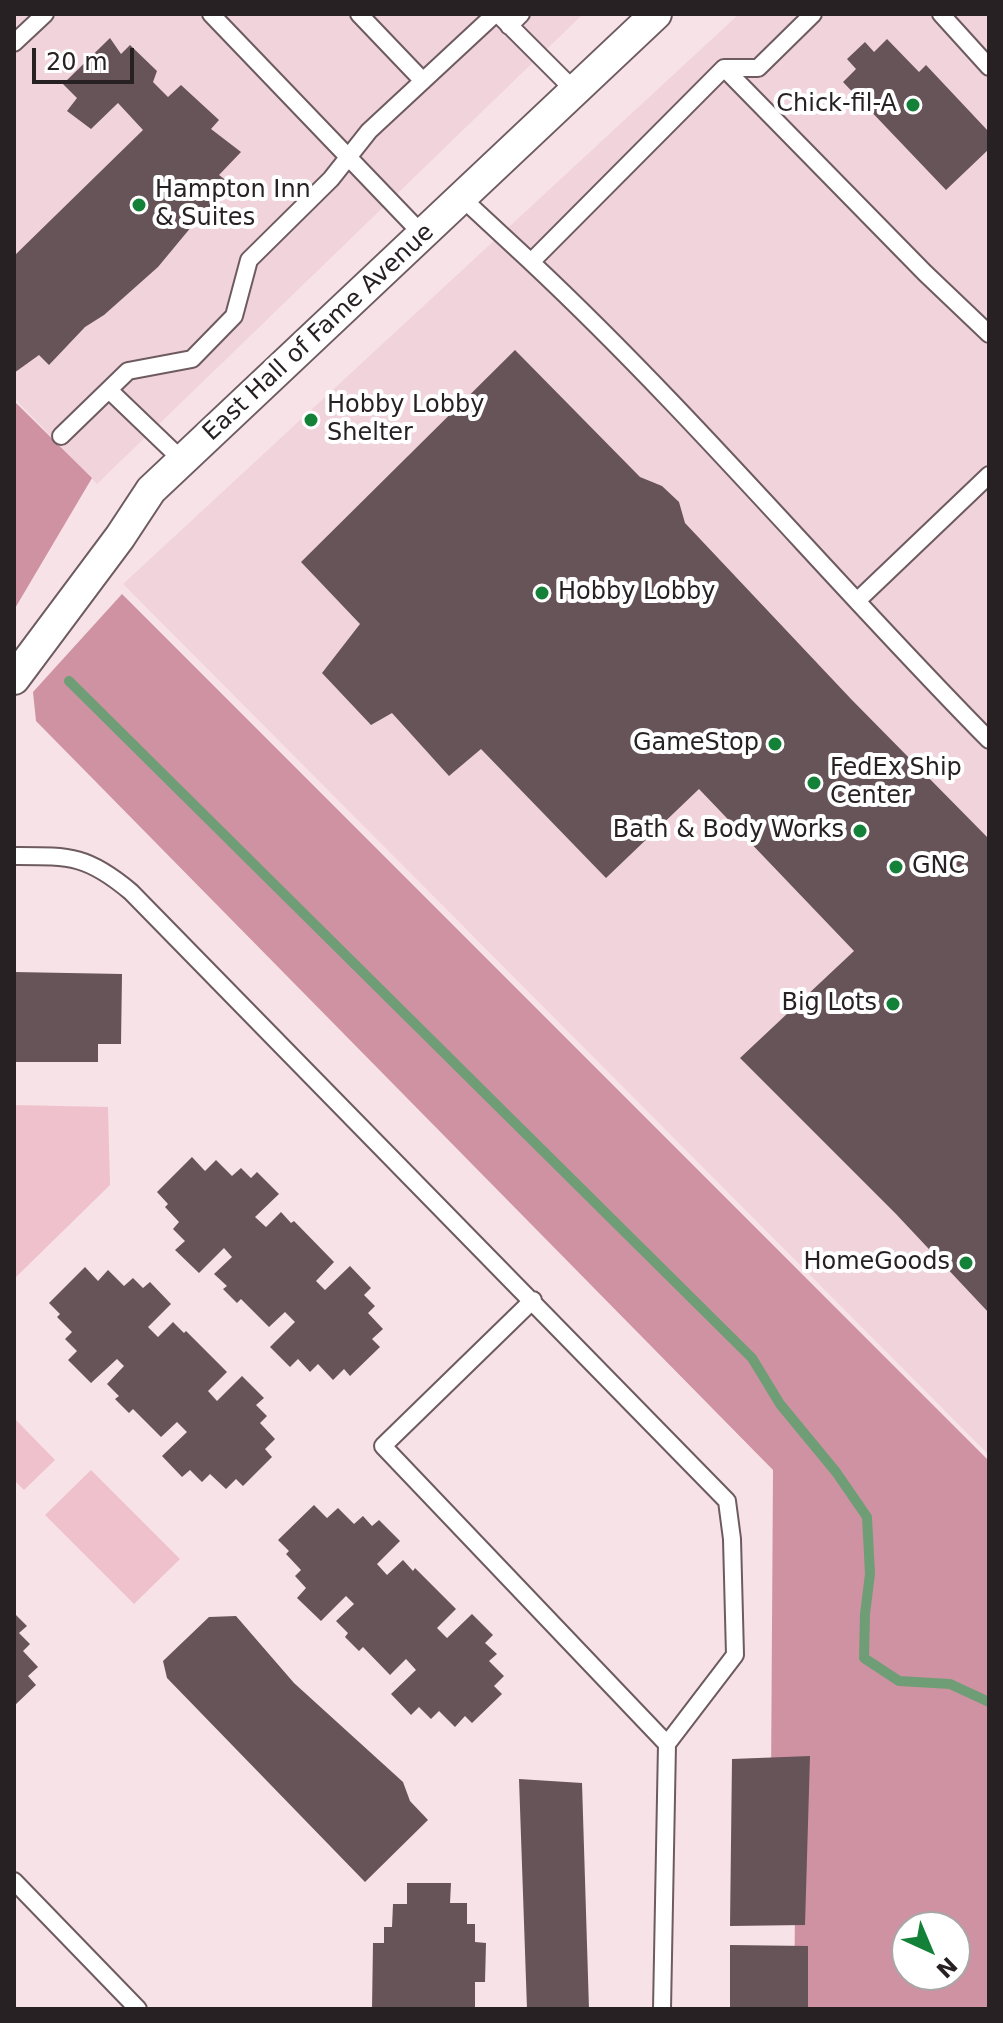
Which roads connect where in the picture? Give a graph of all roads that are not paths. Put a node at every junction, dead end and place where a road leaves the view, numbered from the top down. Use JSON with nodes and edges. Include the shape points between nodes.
{"nodes":[{"id":1,"x":45,"y":14,"type":"edge"},
{"id":2,"x":211,"y":14,"type":"edge"},
{"id":3,"x":359,"y":14,"type":"edge"},
{"id":4,"x":656,"y":14,"type":"edge"},
{"id":5,"x":813,"y":14,"type":"edge"},
{"id":6,"x":941,"y":14,"type":"edge"},
{"id":7,"x":506,"y":17,"type":"edge"},
{"id":8,"x":14,"y":43,"type":"edge"},
{"id":9,"x":989,"y":67,"type":"edge"},
{"id":10,"x":724,"y":68,"type":"junction"},
{"id":11,"x":423,"y":81,"type":"junction"},
{"id":12,"x":575,"y":91,"type":"junction"},
{"id":13,"x":348,"y":157,"type":"junction"},
{"id":14,"x":462,"y":198,"type":"junction"},
{"id":15,"x":423,"y":235,"type":"junction"},
{"id":16,"x":531,"y":262,"type":"junction"},
{"id":17,"x":989,"y":333,"type":"edge"},
{"id":18,"x":109,"y":390,"type":"junction"},
{"id":19,"x":61,"y":436,"type":"dead end"},
{"id":20,"x":183,"y":461,"type":"junction"},
{"id":21,"x":989,"y":475,"type":"edge"},
{"id":22,"x":858,"y":600,"type":"junction"},
{"id":23,"x":14,"y":679,"type":"edge"},
{"id":24,"x":989,"y":740,"type":"edge"},
{"id":25,"x":14,"y":856,"type":"edge"},
{"id":26,"x":533,"y":1300,"type":"junction"},
{"id":27,"x":667,"y":1744,"type":"junction"},
{"id":28,"x":14,"y":1881,"type":"edge"},
{"id":29,"x":138,"y":2009,"type":"edge"},
{"id":30,"x":662,"y":2009,"type":"edge"}],
"edges":[{"from":1,"to":8,"type":"lane"},
{"from":2,"to":13,"type":"lane"},
{"from":3,"to":11,"type":"lane"},
{"from":4,"to":12,"type":"street","name":"East Hall of Fame Avenue"},
{"from":5,"to":10,"type":"lane","via":[[758,68]]},
{"from":6,"to":9,"type":"lane"},
{"from":7,"to":11,"type":"lane"},
{"from":7,"to":12,"type":"lane"},
{"from":10,"to":16,"type":"lane"},
{"from":10,"to":17,"type":"lane"},
{"from":11,"to":13,"type":"lane"},
{"from":12,"to":14,"type":"street","name":"East Hall of Fame Avenue"},
{"from":13,"to":15,"type":"lane"},
{"from":13,"to":18,"type":"lane","via":[[249,260],[234,316],[192,359],[128,371]]},
{"from":14,"to":15,"type":"street","name":"East Hall of Fame Avenue"},
{"from":14,"to":16,"type":"lane"},
{"from":15,"to":20,"type":"street","name":"East Hall of Fame Avenue"},
{"from":16,"to":22,"type":"lane","via":[[660,389]]},
{"from":18,"to":19,"type":"lane"},
{"from":18,"to":20,"type":"lane"},
{"from":20,"to":23,"type":"street","name":"East Hall of Fame Avenue","via":[[151,490]]},
{"from":21,"to":22,"type":"lane"},
{"from":22,"to":24,"type":"lane"},
{"from":25,"to":26,"type":"lane","via":[[65,856],[104,870],[131,892]]},
{"from":26,"to":27,"type":"lane","via":[[727,1501],[735,1655]]},
{"from":26,"to":27,"type":"lane","via":[[383,1446]]},
{"from":27,"to":30,"type":"lane"},
{"from":28,"to":29,"type":"lane"}]}
